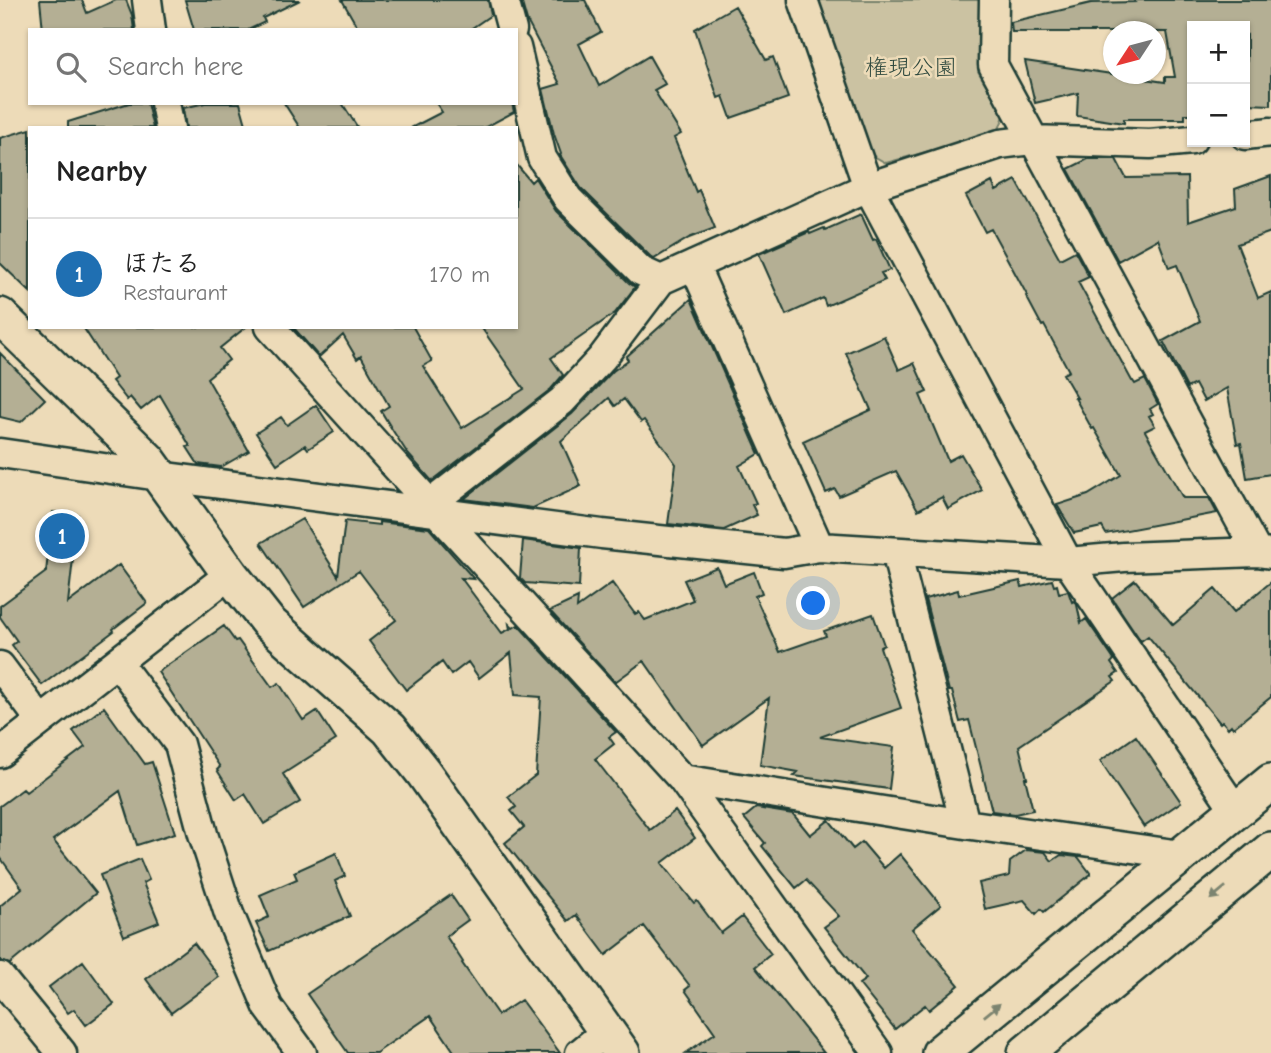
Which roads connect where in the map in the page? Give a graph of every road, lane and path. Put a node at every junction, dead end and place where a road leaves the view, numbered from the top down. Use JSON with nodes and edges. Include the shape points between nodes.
{"nodes":[{"id":1,"x":146,"y":0,"type":"edge"},
{"id":2,"x":504,"y":0,"type":"edge"},
{"id":3,"x":803,"y":0,"type":"edge"},
{"id":4,"x":994,"y":0,"type":"edge"},
{"id":5,"x":151,"y":28,"type":"edge"},
{"id":6,"x":511,"y":28,"type":"edge"},
{"id":7,"x":518,"y":56,"type":"edge"},
{"id":8,"x":164,"y":105,"type":"edge"},
{"id":9,"x":170,"y":126,"type":"edge"},
{"id":10,"x":1271,"y":132,"type":"edge"},
{"id":11,"x":1250,"y":134,"type":"edge"},
{"id":12,"x":1032,"y":140,"type":"junction"},
{"id":13,"x":1187,"y":140,"type":"edge"},
{"id":14,"x":868,"y":187,"type":"junction"},
{"id":15,"x":694,"y":265,"type":"junction"},
{"id":16,"x":661,"y":280,"type":"junction"},
{"id":17,"x":0,"y":316,"type":"edge"},
{"id":18,"x":272,"y":329,"type":"edge"},
{"id":19,"x":0,"y":453,"type":"edge"},
{"id":20,"x":159,"y":476,"type":"junction"},
{"id":21,"x":434,"y":508,"type":"junction"},
{"id":22,"x":819,"y":547,"type":"junction"},
{"id":23,"x":897,"y":552,"type":"junction"},
{"id":24,"x":1264,"y":553,"type":"edge"},
{"id":25,"x":1068,"y":562,"type":"junction"},
{"id":26,"x":230,"y":574,"type":"junction"},
{"id":27,"x":117,"y":662,"type":"junction"},
{"id":28,"x":0,"y":666,"type":"edge"},
{"id":29,"x":41,"y":721,"type":"junction"},
{"id":30,"x":0,"y":752,"type":"edge"},
{"id":31,"x":682,"y":779,"type":"junction"},
{"id":32,"x":1271,"y":782,"type":"edge"},
{"id":33,"x":1236,"y":811,"type":"junction"},
{"id":34,"x":965,"y":824,"type":"junction"},
{"id":35,"x":1269,"y":853,"type":"edge"},
{"id":36,"x":1181,"y":855,"type":"junction"},
{"id":37,"x":0,"y":977,"type":"edge"},
{"id":38,"x":615,"y":1042,"type":"edge"},
{"id":39,"x":62,"y":1053,"type":"edge"},
{"id":40,"x":302,"y":1053,"type":"edge"},
{"id":41,"x":580,"y":1053,"type":"edge"},
{"id":42,"x":878,"y":1053,"type":"edge"},
{"id":43,"x":940,"y":1053,"type":"edge"},
{"id":44,"x":1026,"y":1053,"type":"edge"}],
"edges":[{"from":1,"to":5,"type":"street"},
{"from":2,"to":6,"type":"street"},
{"from":3,"to":14,"type":"street"},
{"from":4,"to":12,"type":"street","via":[[992,65]]},
{"from":7,"to":16,"type":"street","via":[[542,158],[569,199],[641,271]]},
{"from":8,"to":9,"type":"street"},
{"from":10,"to":11,"type":"street"},
{"from":12,"to":13,"type":"street","via":[[1150,144]]},
{"from":12,"to":14,"type":"street","via":[[1000,144]]},
{"from":12,"to":24,"type":"street"},
{"from":14,"to":15,"type":"street"},
{"from":14,"to":25,"type":"street"},
{"from":15,"to":16,"type":"street"},
{"from":15,"to":22,"type":"street"},
{"from":16,"to":21,"type":"street","via":[[602,358],[562,401]]},
{"from":17,"to":20,"type":"street"},
{"from":18,"to":21,"type":"street"},
{"from":19,"to":20,"type":"street"},
{"from":20,"to":21,"type":"street"},
{"from":20,"to":26,"type":"street"},
{"from":21,"to":22,"type":"street","via":[[602,534],[784,553]]},
{"from":21,"to":31,"type":"street"},
{"from":22,"to":23,"type":"street"},
{"from":23,"to":25,"type":"street"},
{"from":23,"to":34,"type":"street"},
{"from":24,"to":25,"type":"street"},
{"from":25,"to":33,"type":"street"},
{"from":26,"to":27,"type":"street"},
{"from":26,"to":38,"type":"street","via":[[268,622],[389,729]]},
{"from":27,"to":29,"type":"street"},
{"from":27,"to":40,"type":"street","via":[[179,744],[229,914],[268,1007]]},
{"from":28,"to":29,"type":"street"},
{"from":29,"to":30,"type":"street"},
{"from":31,"to":34,"type":"street"},
{"from":31,"to":42,"type":"street"},
{"from":32,"to":33,"type":"street"},
{"from":33,"to":36,"type":"street"},
{"from":34,"to":36,"type":"street"},
{"from":35,"to":44,"type":"street","one_way":true},
{"from":43,"to":36,"type":"street","one_way":true},
{"from":37,"to":39,"type":"street"},
{"from":38,"to":41,"type":"street"}]}
